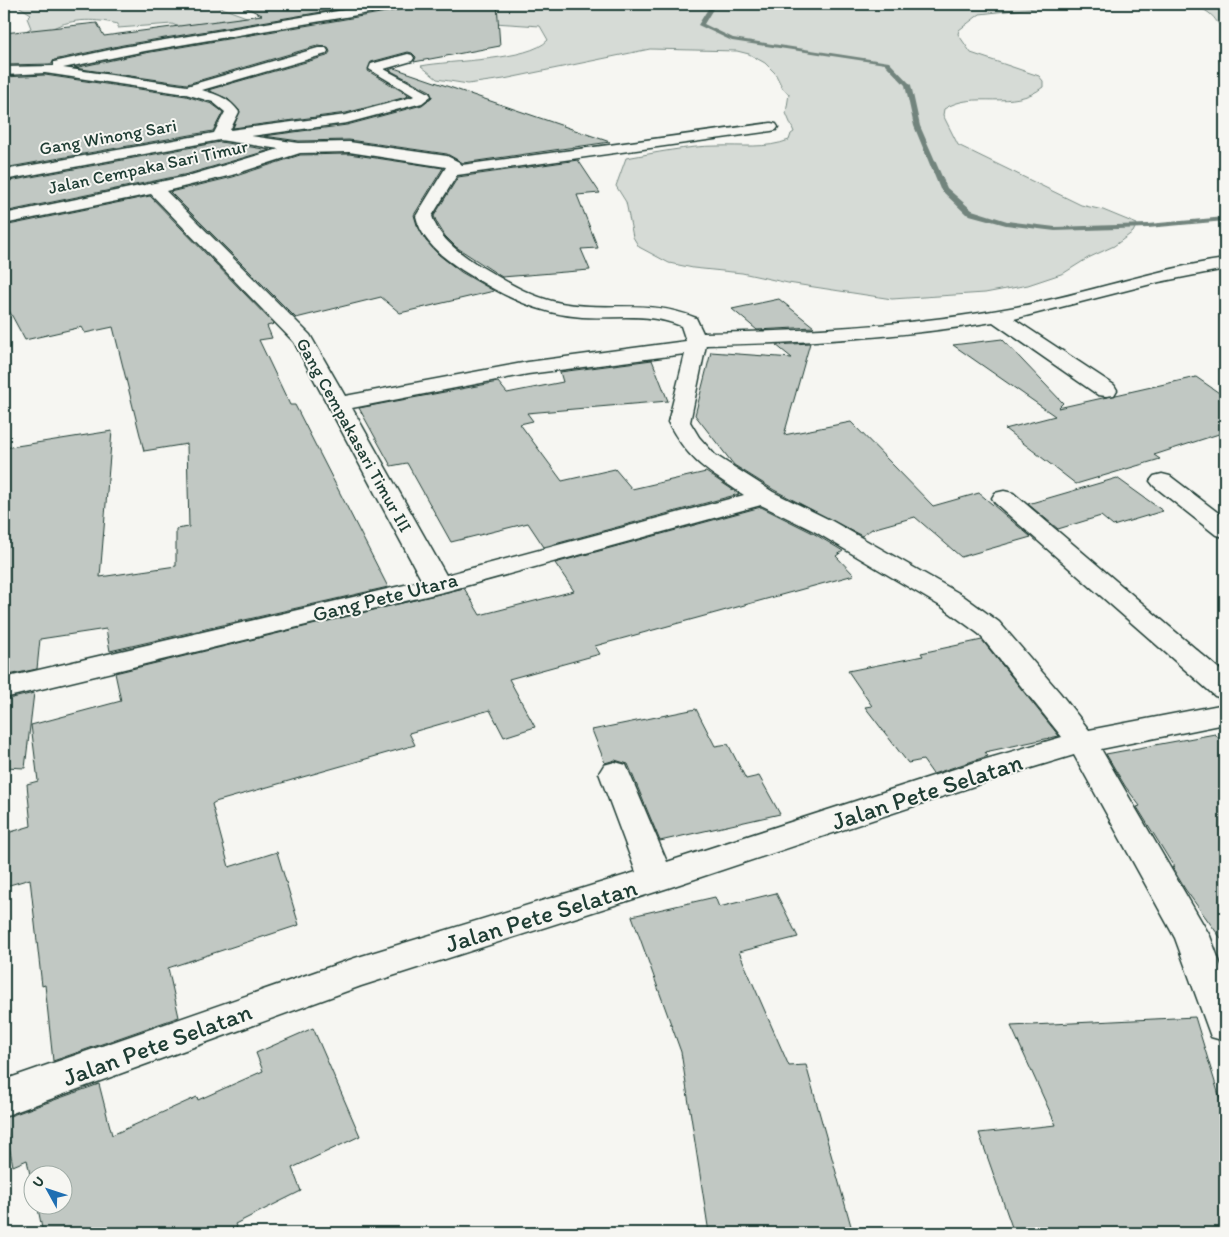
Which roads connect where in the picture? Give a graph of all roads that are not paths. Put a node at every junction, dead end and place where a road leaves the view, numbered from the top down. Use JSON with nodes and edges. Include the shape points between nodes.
{"nodes":[{"id":1,"x":404,"y":4,"type":"edge"},
{"id":2,"x":295,"y":11,"type":"dead end"},
{"id":3,"x":306,"y":18,"type":"junction"},
{"id":4,"x":322,"y":51,"type":"dead end"},
{"id":5,"x":408,"y":58,"type":"dead end"},
{"id":6,"x":45,"y":68,"type":"junction"},
{"id":7,"x":4,"y":71,"type":"edge"},
{"id":8,"x":187,"y":90,"type":"junction"},
{"id":9,"x":771,"y":126,"type":"dead end"},
{"id":10,"x":220,"y":136,"type":"junction"},
{"id":11,"x":299,"y":148,"type":"junction"},
{"id":12,"x":4,"y":160,"type":"edge"},
{"id":13,"x":452,"y":171,"type":"junction"},
{"id":14,"x":10,"y":174,"type":"edge"},
{"id":15,"x":153,"y":187,"type":"junction"},
{"id":16,"x":4,"y":218,"type":"edge"},
{"id":17,"x":1225,"y":264,"type":"edge"},
{"id":18,"x":998,"y":316,"type":"junction"},
{"id":19,"x":696,"y":342,"type":"junction"},
{"id":20,"x":1106,"y":390,"type":"dead end"},
{"id":21,"x":339,"y":404,"type":"junction"},
{"id":22,"x":1162,"y":481,"type":"dead end"},
{"id":23,"x":764,"y":497,"type":"junction"},
{"id":24,"x":1004,"y":498,"type":"dead end"},
{"id":25,"x":1225,"y":530,"type":"edge"},
{"id":26,"x":438,"y":585,"type":"junction"},
{"id":27,"x":4,"y":688,"type":"edge"},
{"id":28,"x":1225,"y":689,"type":"edge"},
{"id":29,"x":1225,"y":714,"type":"edge"},
{"id":30,"x":1082,"y":742,"type":"junction"},
{"id":31,"x":615,"y":773,"type":"dead end"},
{"id":32,"x":656,"y":879,"type":"junction"},
{"id":33,"x":1225,"y":1025,"type":"edge"},
{"id":34,"x":4,"y":1098,"type":"edge"}],
"edges":[{"from":1,"to":3,"type":"street"},
{"from":2,"to":3,"type":"street"},
{"from":3,"to":6,"type":"street","via":[[123,50]]},
{"from":4,"to":8,"type":"street"},
{"from":5,"to":10,"type":"street","name":"Gang Winong Sari","via":[[375,69],[424,96],[417,100],[346,118]]},
{"from":6,"to":7,"type":"street"},
{"from":6,"to":8,"type":"street"},
{"from":8,"to":10,"type":"street","via":[[218,99],[232,112]]},
{"from":9,"to":13,"type":"street"},
{"from":10,"to":11,"type":"street"},
{"from":10,"to":14,"type":"street","name":"Gang Winong Sari"},
{"from":11,"to":13,"type":"street","via":[[349,147],[444,160],[454,165]]},
{"from":11,"to":15,"type":"street","name":"Jalan Cempaka Sari Timur","via":[[254,165]]},
{"from":12,"to":14,"type":"street"},
{"from":13,"to":19,"type":"street","via":[[424,216],[425,226],[456,258],[533,303],[580,311],[651,310],[667,313],[689,322]]},
{"from":15,"to":16,"type":"street","name":"Jalan Cempaka Sari Timur"},
{"from":15,"to":21,"type":"street","name":"Gang Cempakasari Timur III","via":[[303,339]]},
{"from":17,"to":18,"type":"street"},
{"from":18,"to":19,"type":"street","via":[[895,331]]},
{"from":18,"to":20,"type":"street"},
{"from":19,"to":21,"type":"street","via":[[528,368]]},
{"from":19,"to":23,"type":"street","via":[[679,422],[689,440],[707,460]]},
{"from":21,"to":26,"type":"street","name":"Gang Cempakasari Timur III"},
{"from":22,"to":25,"type":"street"},
{"from":23,"to":26,"type":"street","name":"Gang Pete Utara"},
{"from":23,"to":30,"type":"street","via":[[823,526],[973,615],[989,628]]},
{"from":24,"to":28,"type":"street"},
{"from":26,"to":27,"type":"street","name":"Gang Pete Utara"},
{"from":29,"to":30,"type":"street","name":"Jalan Pete Selatan"},
{"from":30,"to":32,"type":"street","name":"Jalan Pete Selatan"},
{"from":30,"to":33,"type":"street","via":[[1192,936]]},
{"from":31,"to":32,"type":"street"},
{"from":32,"to":34,"type":"street","name":"Jalan Pete Selatan","via":[[355,973]]}]}
